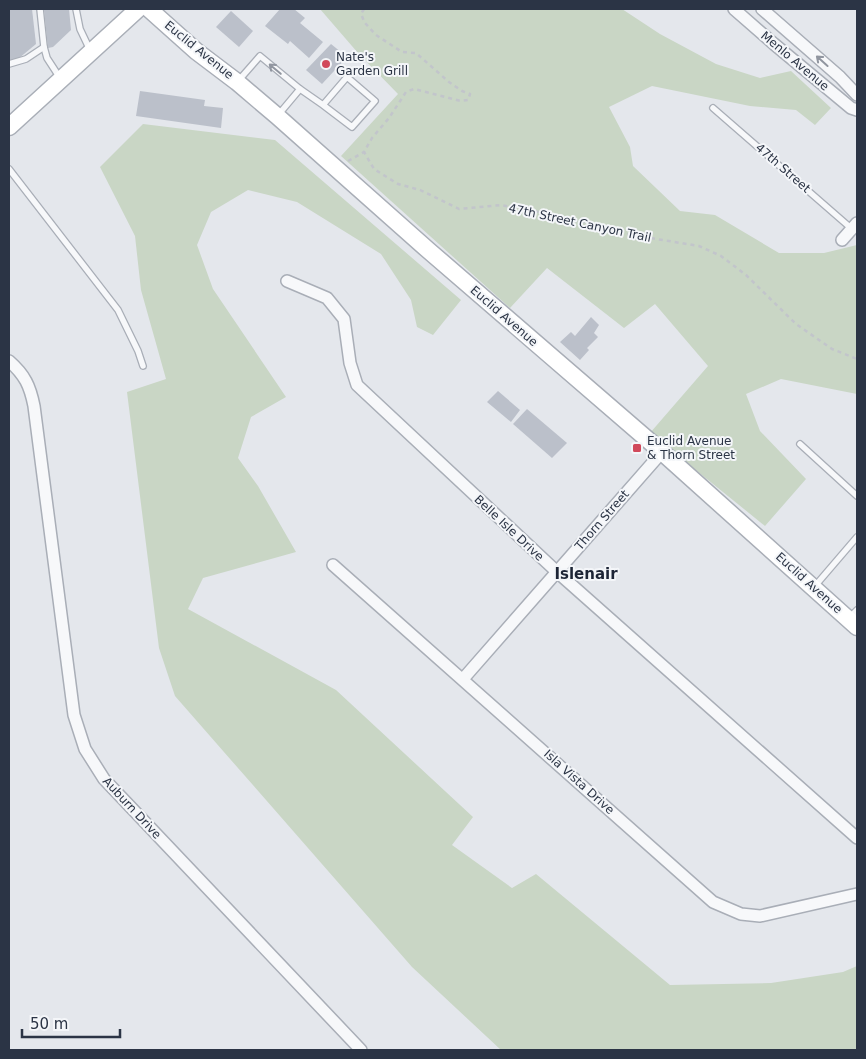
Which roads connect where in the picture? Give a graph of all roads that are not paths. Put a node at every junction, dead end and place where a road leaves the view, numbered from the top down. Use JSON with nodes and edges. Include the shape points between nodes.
{"nodes":[{"id":1,"x":40,"y":9,"type":"edge"},
{"id":2,"x":76,"y":9,"type":"edge"},
{"id":3,"x":138,"y":9,"type":"edge"},
{"id":4,"x":149,"y":9,"type":"edge"},
{"id":5,"x":734,"y":9,"type":"edge"},
{"id":6,"x":762,"y":9,"type":"edge"},
{"id":7,"x":44,"y":47,"type":"junction"},
{"id":8,"x":91,"y":52,"type":"junction"},
{"id":9,"x":9,"y":64,"type":"edge"},
{"id":10,"x":61,"y":79,"type":"junction"},
{"id":11,"x":237,"y":82,"type":"junction"},
{"id":12,"x":300,"y":89,"type":"junction"},
{"id":13,"x":857,"y":95,"type":"edge"},
{"id":14,"x":323,"y":105,"type":"junction"},
{"id":15,"x":713,"y":108,"type":"dead end"},
{"id":16,"x":857,"y":110,"type":"edge"},
{"id":17,"x":277,"y":116,"type":"junction"},
{"id":18,"x":9,"y":127,"type":"edge"},
{"id":19,"x":9,"y":169,"type":"edge"},
{"id":20,"x":855,"y":226,"type":"edge"},
{"id":21,"x":842,"y":240,"type":"dead end"},
{"id":22,"x":287,"y":281,"type":"dead end"},
{"id":23,"x":9,"y":361,"type":"edge"},
{"id":24,"x":143,"y":366,"type":"dead end"},
{"id":25,"x":800,"y":444,"type":"dead end"},
{"id":26,"x":662,"y":452,"type":"junction"},
{"id":27,"x":857,"y":496,"type":"edge"},
{"id":28,"x":857,"y":537,"type":"edge"},
{"id":29,"x":333,"y":565,"type":"dead end"},
{"id":30,"x":556,"y":572,"type":"junction"},
{"id":31,"x":813,"y":588,"type":"junction"},
{"id":32,"x":854,"y":618,"type":"edge"},
{"id":33,"x":463,"y":678,"type":"junction"},
{"id":34,"x":857,"y":838,"type":"edge"},
{"id":35,"x":857,"y":894,"type":"edge"},
{"id":36,"x":361,"y":1050,"type":"edge"}],
"edges":[{"from":1,"to":7,"type":"lane"},
{"from":2,"to":8,"type":"lane"},
{"from":3,"to":8,"type":"main road"},
{"from":4,"to":11,"type":"main road","name":"Euclid Avenue"},
{"from":5,"to":16,"type":"street","name":"Menlo Avenue"},
{"from":13,"to":6,"type":"street","name":"Menlo Avenue","one_way":true},
{"from":7,"to":9,"type":"lane","via":[[26,59]]},
{"from":7,"to":10,"type":"lane","via":[[47,58]]},
{"from":8,"to":10,"type":"main road"},
{"from":10,"to":18,"type":"main road"},
{"from":12,"to":11,"type":"lane","one_way":true,"via":[[260,56]]},
{"from":11,"to":17,"type":"main road","name":"Euclid Avenue"},
{"from":12,"to":14,"type":"lane"},
{"from":12,"to":17,"type":"lane"},
{"from":14,"to":14,"type":"lane","via":[[352,127],[374,101],[347,77]]},
{"from":15,"to":20,"type":"lane","name":"47th Street"},
{"from":17,"to":26,"type":"main road","name":"Euclid Avenue"},
{"from":19,"to":24,"type":"lane","via":[[118,310]]},
{"from":20,"to":21,"type":"street"},
{"from":22,"to":30,"type":"street","name":"Belle Isle Drive","via":[[327,298],[344,319],[350,363],[357,385]]},
{"from":23,"to":36,"type":"street","name":"Auburn Drive","via":[[30,388],[34,406],[74,715],[85,749],[104,779]]},
{"from":25,"to":27,"type":"lane"},
{"from":26,"to":30,"type":"street","name":"Thorn Street"},
{"from":26,"to":31,"type":"main road","name":"Euclid Avenue"},
{"from":28,"to":31,"type":"lane"},
{"from":29,"to":33,"type":"street","name":"Isla Vista Drive"},
{"from":30,"to":33,"type":"street","name":"Thorn Street"},
{"from":30,"to":34,"type":"street","name":"Belle Isle Drive"},
{"from":31,"to":32,"type":"main road","name":"Euclid Avenue"},
{"from":33,"to":35,"type":"street","name":"Isla Vista Drive","via":[[714,902],[741,914],[760,916]]}]}
